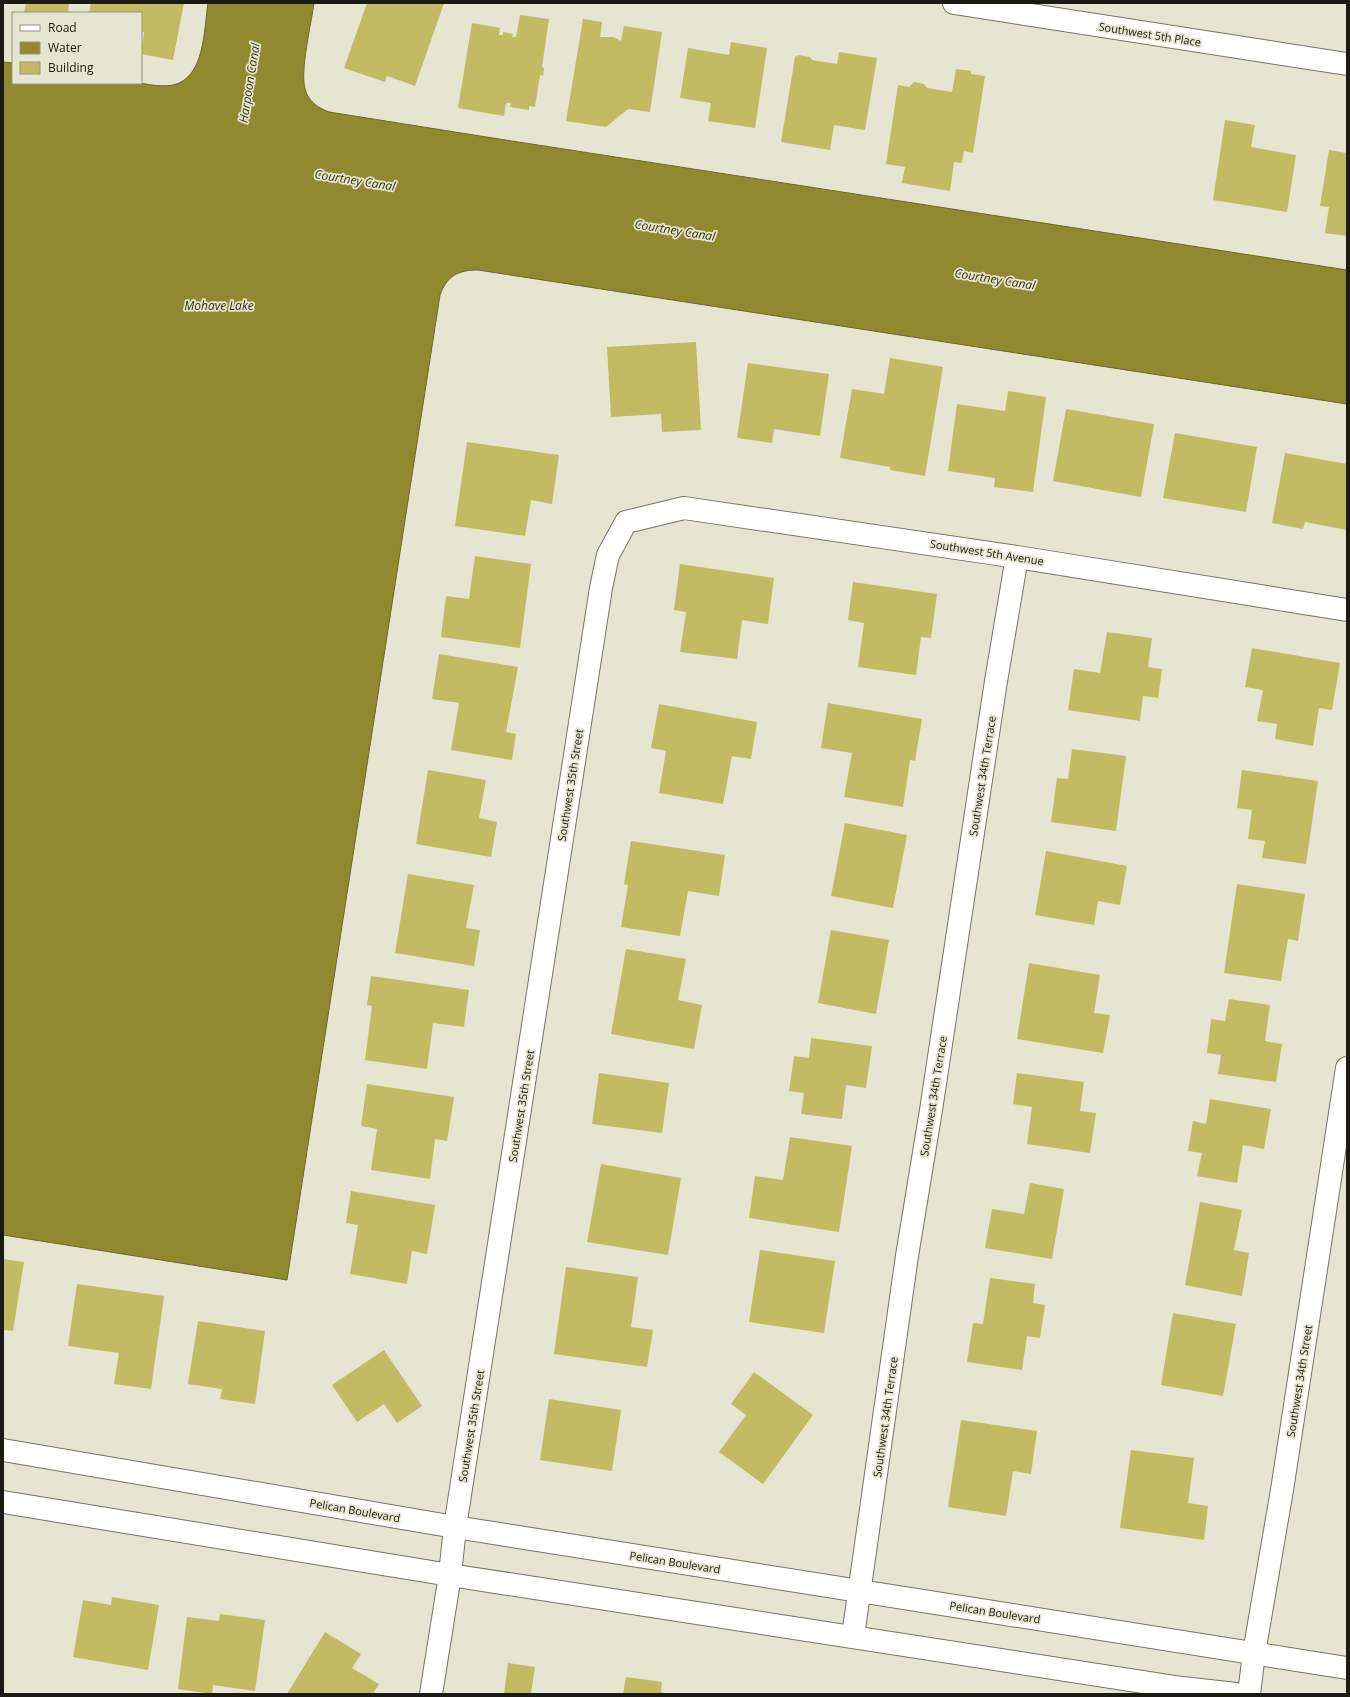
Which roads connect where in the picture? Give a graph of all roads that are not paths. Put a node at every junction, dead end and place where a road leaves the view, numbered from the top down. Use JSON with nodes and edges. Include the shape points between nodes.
{"nodes":[{"id":1,"x":954,"y":3,"type":"edge"},
{"id":2,"x":1347,"y":64,"type":"edge"},
{"id":3,"x":626,"y":522,"type":"joint"},
{"id":4,"x":1017,"y":557,"type":"junction"},
{"id":5,"x":1347,"y":610,"type":"edge"},
{"id":6,"x":1347,"y":1068,"type":"edge"},
{"id":7,"x":3,"y":1450,"type":"edge"},
{"id":8,"x":3,"y":1502,"type":"edge"},
{"id":9,"x":455,"y":1527,"type":"junction"},
{"id":10,"x":450,"y":1575,"type":"junction"},
{"id":11,"x":860,"y":1591,"type":"junction"},
{"id":12,"x":853,"y":1636,"type":"junction"},
{"id":13,"x":1254,"y":1653,"type":"junction"},
{"id":14,"x":1347,"y":1668,"type":"edge"},
{"id":15,"x":431,"y":1694,"type":"edge"},
{"id":16,"x":1236,"y":1694,"type":"edge"},
{"id":17,"x":1249,"y":1694,"type":"edge"}],
"edges":[{"from":1,"to":2,"type":"street","name":"Southwest 5th Place"},
{"from":3,"to":4,"type":"street","name":"Southwest 5th Avenue","via":[[684,508]]},
{"from":3,"to":9,"type":"street","name":"Southwest 35th Street","via":[[608,555],[601,588]]},
{"from":4,"to":5,"type":"street","name":"Southwest 5th Avenue"},
{"from":4,"to":11,"type":"street","name":"Southwest 34th Terrace","via":[[907,1256]]},
{"from":6,"to":13,"type":"street","name":"Southwest 34th Street","via":[[1282,1490]]},
{"from":7,"to":9,"type":"street","name":"Pelican Boulevard"},
{"from":8,"to":10,"type":"street"},
{"from":9,"to":10,"type":"street","name":"Southwest 35th Street"},
{"from":9,"to":11,"type":"street","name":"Pelican Boulevard"},
{"from":10,"to":12,"type":"street"},
{"from":10,"to":15,"type":"street","name":"Southwest 35th Street"},
{"from":11,"to":12,"type":"street","name":"Southwest 34th Terrace"},
{"from":11,"to":13,"type":"street","name":"Pelican Boulevard"},
{"from":12,"to":16,"type":"street","via":[[1182,1688]]},
{"from":13,"to":14,"type":"street","name":"Pelican Boulevard"},
{"from":13,"to":17,"type":"street","name":"Southwest 34th Street"}]}
